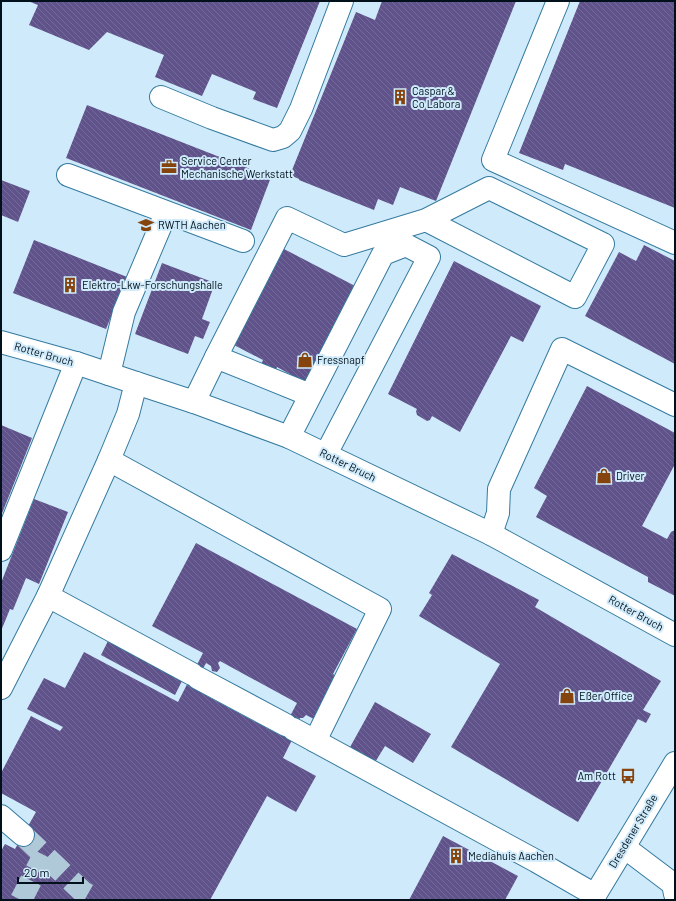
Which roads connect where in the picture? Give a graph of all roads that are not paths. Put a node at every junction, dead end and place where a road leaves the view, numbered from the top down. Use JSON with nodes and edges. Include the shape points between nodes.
{"nodes":[{"id":1,"x":342,"y":1,"type":"edge"},
{"id":2,"x":558,"y":1,"type":"edge"},
{"id":3,"x":162,"y":97,"type":"dead end"},
{"id":4,"x":68,"y":175,"type":"dead end"},
{"id":5,"x":166,"y":213,"type":"junction"},
{"id":6,"x":426,"y":220,"type":"junction"},
{"id":7,"x":243,"y":241,"type":"dead end"},
{"id":8,"x":675,"y":244,"type":"edge"},
{"id":9,"x":1,"y":342,"type":"edge"},
{"id":10,"x":216,"y":357,"type":"junction"},
{"id":11,"x":76,"y":363,"type":"junction"},
{"id":12,"x":109,"y":374,"type":"junction"},
{"id":13,"x":136,"y":383,"type":"junction"},
{"id":14,"x":310,"y":395,"type":"junction"},
{"id":15,"x":194,"y":402,"type":"junction"},
{"id":16,"x":675,"y":405,"type":"edge"},
{"id":17,"x":289,"y":436,"type":"junction"},
{"id":18,"x":326,"y":454,"type":"junction"},
{"id":19,"x":109,"y":460,"type":"junction"},
{"id":20,"x":492,"y":534,"type":"junction"},
{"id":21,"x":1,"y":550,"type":"edge"},
{"id":22,"x":48,"y":596,"type":"junction"},
{"id":23,"x":675,"y":635,"type":"edge"},
{"id":24,"x":1,"y":688,"type":"edge"},
{"id":25,"x":315,"y":741,"type":"junction"},
{"id":26,"x":675,"y":763,"type":"edge"},
{"id":27,"x":1,"y":816,"type":"edge"},
{"id":28,"x":22,"y":836,"type":"tunnel mouth"},
{"id":29,"x":624,"y":846,"type":"junction"},
{"id":30,"x":675,"y":894,"type":"edge"},
{"id":31,"x":594,"y":897,"type":"edge"}],
"edges":[{"from":1,"to":3,"type":"street","via":[[301,108],[290,131],[283,137],[274,140]]},
{"from":2,"to":8,"type":"street","via":[[493,160]]},
{"from":4,"to":5,"type":"street"},
{"from":5,"to":7,"type":"street"},
{"from":5,"to":12,"type":"street","via":[[124,312]]},
{"from":6,"to":6,"type":"street","via":[[575,297],[603,244],[489,188]]},
{"from":6,"to":10,"type":"street","via":[[344,245],[287,218]]},
{"from":9,"to":11,"type":"street","name":"Rotter Bruch"},
{"from":10,"to":14,"type":"street"},
{"from":10,"to":15,"type":"street"},
{"from":11,"to":12,"type":"street","name":"Rotter Bruch"},
{"from":11,"to":21,"type":"street"},
{"from":12,"to":13,"type":"street","name":"Rotter Bruch"},
{"from":13,"to":15,"type":"street","name":"Rotter Bruch"},
{"from":13,"to":19,"type":"street","via":[[128,414]]},
{"from":14,"to":17,"type":"street"},
{"from":14,"to":18,"type":"street","via":[[383,254],[406,245],[429,257]]},
{"from":15,"to":17,"type":"street","name":"Rotter Bruch"},
{"from":16,"to":20,"type":"street","via":[[562,349],[498,489],[498,513]]},
{"from":17,"to":18,"type":"street","name":"Rotter Bruch"},
{"from":18,"to":20,"type":"street","name":"Rotter Bruch"},
{"from":19,"to":22,"type":"street"},
{"from":19,"to":25,"type":"street","via":[[380,609]]},
{"from":20,"to":23,"type":"street","name":"Rotter Bruch"},
{"from":22,"to":24,"type":"street"},
{"from":22,"to":25,"type":"street"},
{"from":25,"to":31,"type":"street","via":[[536,861]]},
{"from":26,"to":29,"type":"street","name":"Dresdener Straße"},
{"from":27,"to":28,"type":"street"},
{"from":29,"to":30,"type":"street","via":[[673,884]]},
{"from":29,"to":31,"type":"street","name":"Dresdener Straße"}]}
